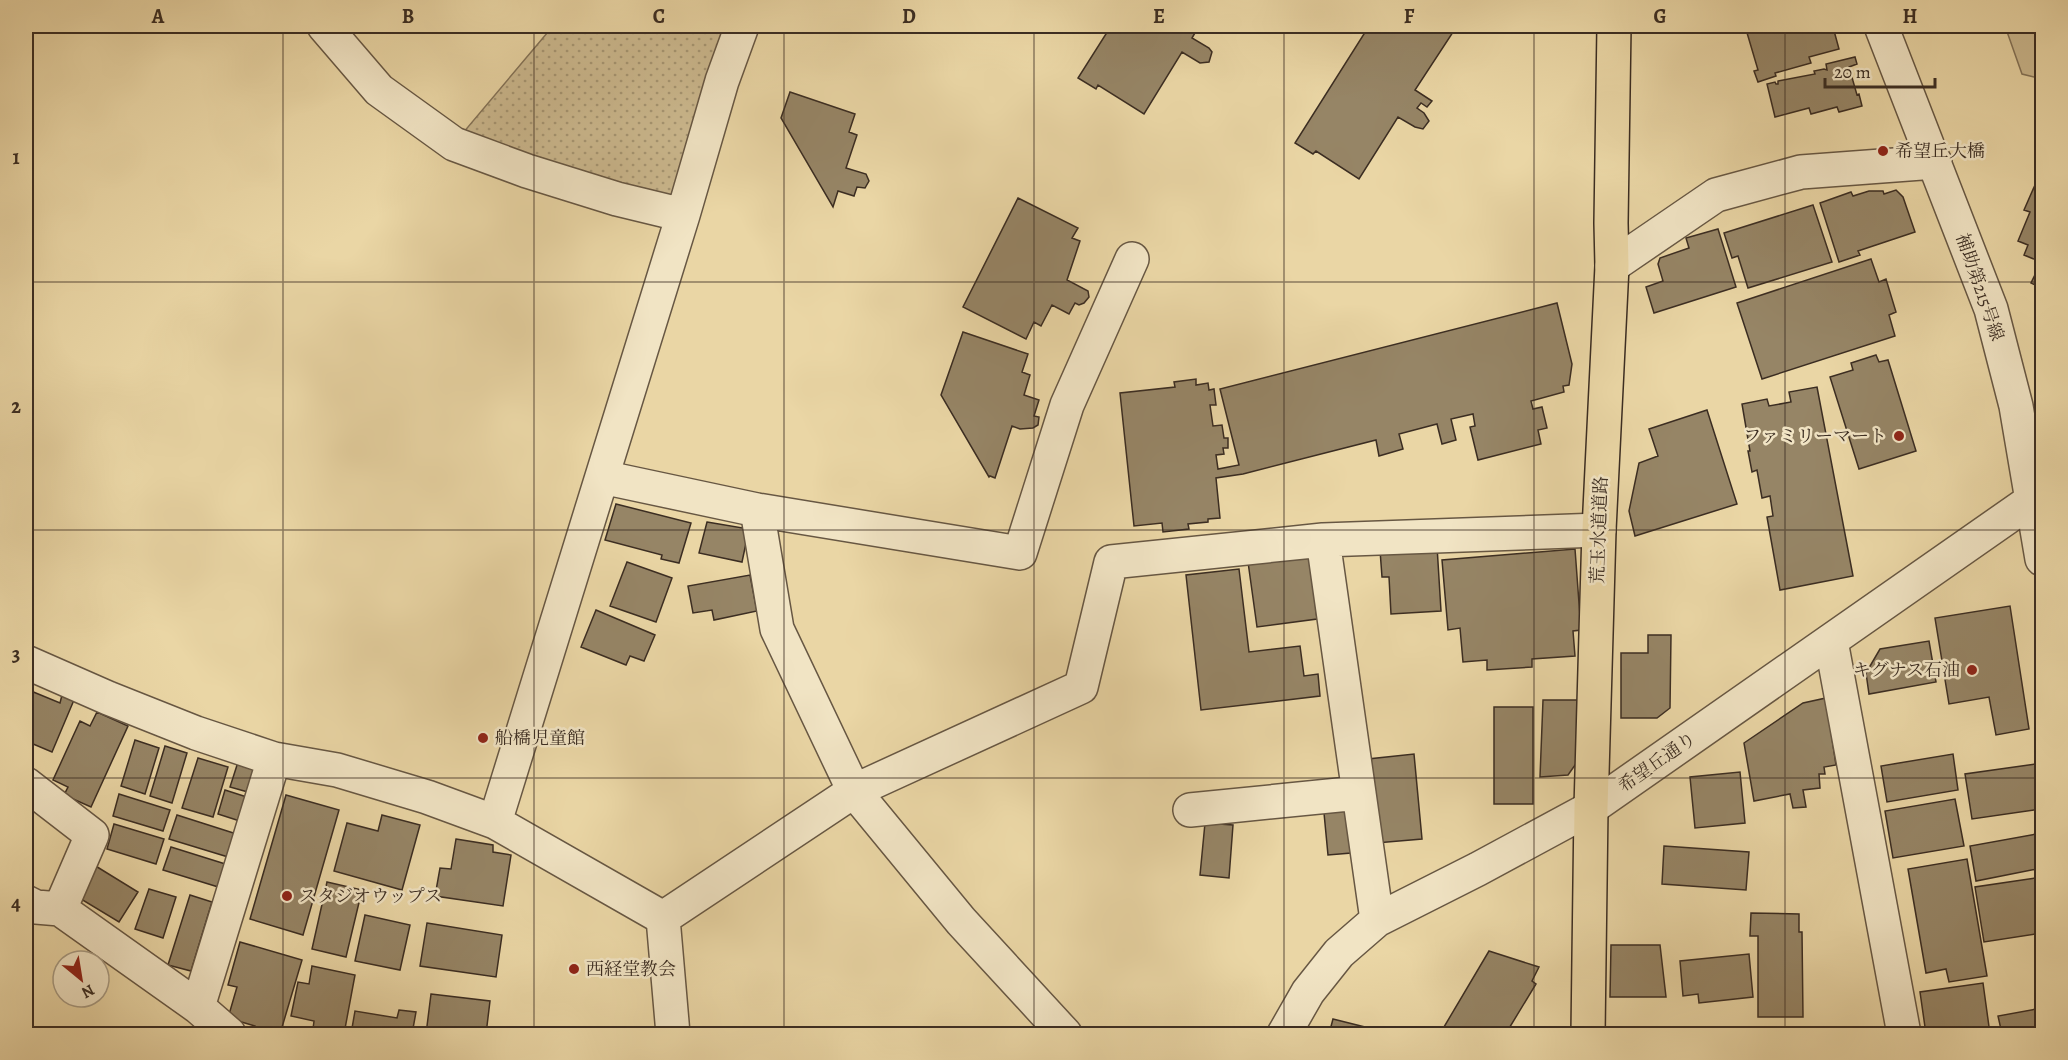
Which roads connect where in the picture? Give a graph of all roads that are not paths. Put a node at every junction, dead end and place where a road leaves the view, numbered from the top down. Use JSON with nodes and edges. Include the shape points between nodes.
{"nodes":[{"id":1,"x":324,"y":26,"type":"edge"},
{"id":2,"x":742,"y":26,"type":"edge"},
{"id":3,"x":1614,"y":26,"type":"edge"},
{"id":4,"x":1881,"y":26,"type":"edge"},
{"id":5,"x":1935,"y":162,"type":"junction"},
{"id":6,"x":683,"y":215,"type":"junction"},
{"id":7,"x":1132,"y":259,"type":"dead end"},
{"id":8,"x":1612,"y":266,"type":"junction"},
{"id":9,"x":602,"y":477,"type":"junction"},
{"id":10,"x":2038,"y":496,"type":"edge"},
{"id":11,"x":757,"y":510,"type":"junction"},
{"id":12,"x":1599,"y":530,"type":"junction"},
{"id":13,"x":1323,"y":540,"type":"junction"},
{"id":14,"x":2043,"y":559,"type":"edge"},
{"id":15,"x":1831,"y":641,"type":"junction"},
{"id":16,"x":26,"y":662,"type":"edge"},
{"id":17,"x":274,"y":759,"type":"junction"},
{"id":18,"x":26,"y":784,"type":"edge"},
{"id":19,"x":854,"y":791,"type":"junction"},
{"id":20,"x":1359,"y":794,"type":"junction"},
{"id":21,"x":1591,"y":808,"type":"junction"},
{"id":22,"x":1190,"y":810,"type":"dead end"},
{"id":23,"x":495,"y":822,"type":"junction"},
{"id":24,"x":26,"y":902,"type":"edge"},
{"id":25,"x":60,"y":909,"type":"junction"},
{"id":26,"x":663,"y":918,"type":"junction"},
{"id":27,"x":1377,"y":920,"type":"junction"},
{"id":28,"x":198,"y":1006,"type":"junction"},
{"id":29,"x":229,"y":1035,"type":"edge"},
{"id":30,"x":673,"y":1035,"type":"edge"},
{"id":31,"x":1065,"y":1035,"type":"edge"},
{"id":32,"x":1284,"y":1035,"type":"edge"},
{"id":33,"x":1588,"y":1035,"type":"edge"},
{"id":34,"x":1904,"y":1035,"type":"edge"}],
"edges":[{"from":1,"to":6,"type":"street","via":[[379,90],[454,144],[617,199]]},
{"from":2,"to":6,"type":"street"},
{"from":3,"to":8,"type":"main road","name":"荒玉水道道路"},
{"from":4,"to":5,"type":"street","name":"補助第215号線"},
{"from":5,"to":8,"type":"street","via":[[1801,172],[1716,195]]},
{"from":5,"to":10,"type":"street","name":"補助第215号線","via":[[1991,309]]},
{"from":6,"to":9,"type":"street"},
{"from":7,"to":11,"type":"street","via":[[1067,405],[1020,553]]},
{"from":8,"to":12,"type":"main road","name":"荒玉水道道路"},
{"from":9,"to":11,"type":"street"},
{"from":9,"to":23,"type":"street"},
{"from":10,"to":14,"type":"street","name":"補助第215号線"},
{"from":10,"to":15,"type":"street","name":"希望丘通り"},
{"from":11,"to":19,"type":"street","via":[[777,629]]},
{"from":12,"to":13,"type":"street"},
{"from":12,"to":21,"type":"main road","name":"荒玉水道道路"},
{"from":13,"to":19,"type":"street","via":[[1111,562],[1081,687]]},
{"from":13,"to":20,"type":"street"},
{"from":15,"to":21,"type":"street","name":"希望丘通り"},
{"from":15,"to":34,"type":"street"},
{"from":16,"to":17,"type":"street","via":[[196,734]]},
{"from":17,"to":23,"type":"street","via":[[337,770]]},
{"from":17,"to":28,"type":"street"},
{"from":18,"to":25,"type":"street","via":[[92,835]]},
{"from":19,"to":26,"type":"street"},
{"from":19,"to":31,"type":"street","via":[[961,921]]},
{"from":20,"to":22,"type":"street"},
{"from":20,"to":27,"type":"street"},
{"from":21,"to":27,"type":"street","name":"希望丘通り"},
{"from":21,"to":33,"type":"main road","name":"荒玉水道道路"},
{"from":23,"to":26,"type":"street"},
{"from":24,"to":25,"type":"street"},
{"from":25,"to":28,"type":"street"},
{"from":26,"to":30,"type":"street"},
{"from":27,"to":32,"type":"street","name":"希望丘通り","via":[[1339,953],[1308,992]]},
{"from":28,"to":29,"type":"street"}]}
